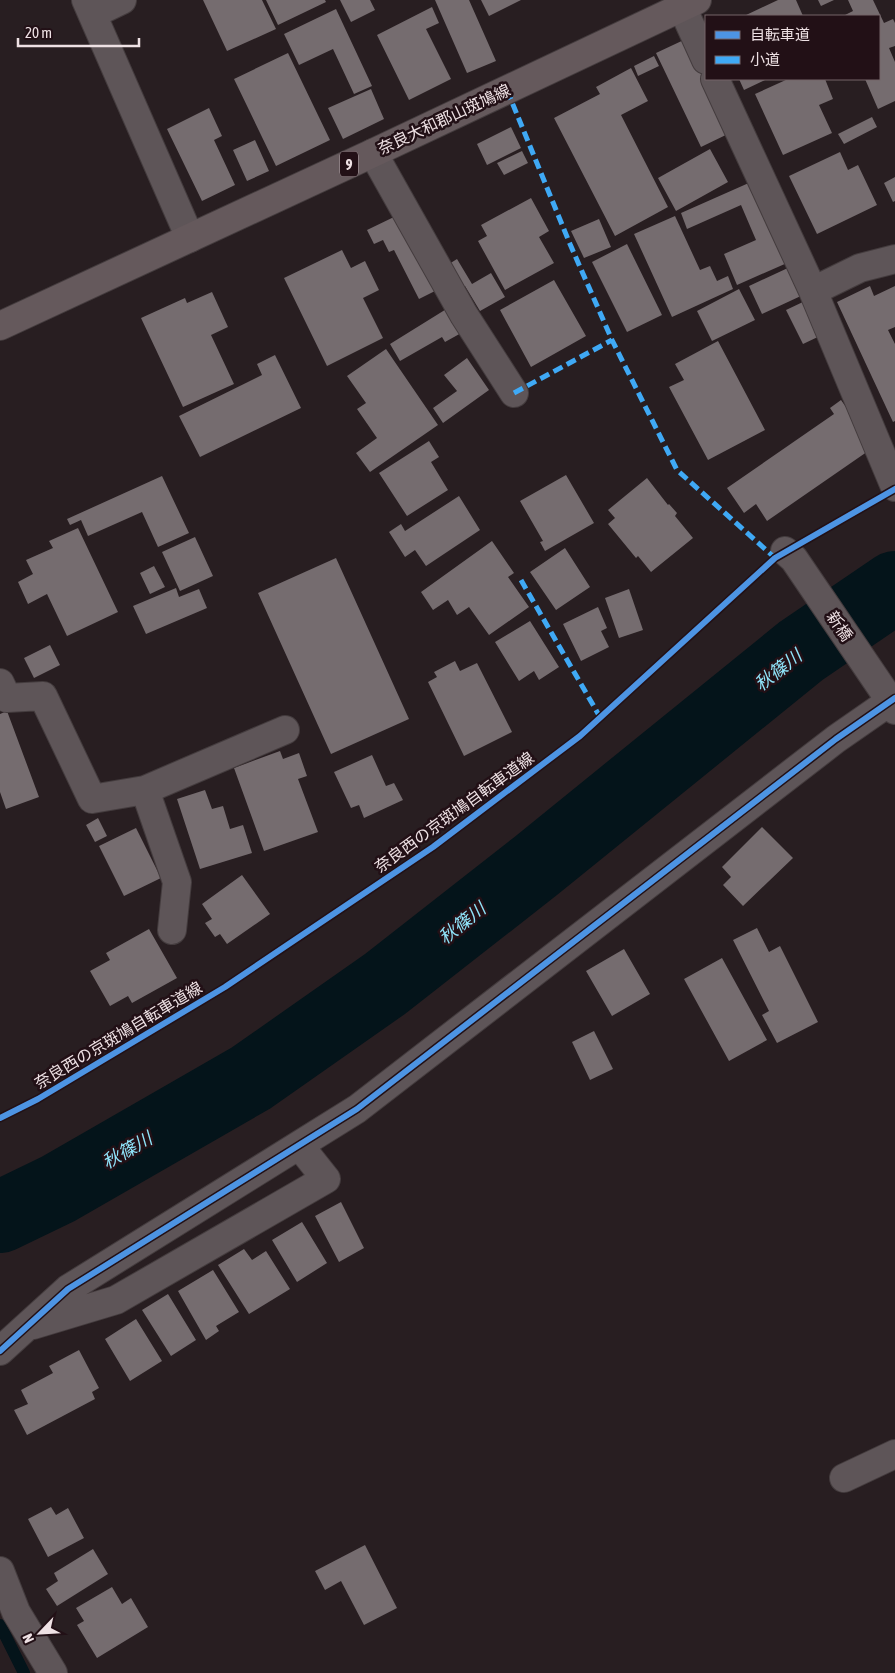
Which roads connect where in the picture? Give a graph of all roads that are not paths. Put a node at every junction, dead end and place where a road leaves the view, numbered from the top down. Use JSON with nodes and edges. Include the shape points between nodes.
{"nodes":[{"id":1,"x":122,"y":0,"type":"edge"},
{"id":2,"x":690,"y":4,"type":"edge"},
{"id":3,"x":90,"y":7,"type":"edge"},
{"id":4,"x":705,"y":56,"type":"edge"},
{"id":5,"x":715,"y":80,"type":"edge"},
{"id":6,"x":373,"y":153,"type":"junction"},
{"id":7,"x":190,"y":238,"type":"junction"},
{"id":8,"x":895,"y":260,"type":"edge"},
{"id":9,"x":812,"y":292,"type":"junction"},
{"id":10,"x":0,"y":326,"type":"edge"},
{"id":11,"x":514,"y":393,"type":"dead end"},
{"id":12,"x":895,"y":487,"type":"edge"},
{"id":13,"x":790,"y":555,"type":"dead end"},
{"id":14,"x":0,"y":683,"type":"edge"},
{"id":15,"x":891,"y":701,"type":"edge"},
{"id":16,"x":286,"y":730,"type":"dead end"},
{"id":17,"x":146,"y":790,"type":"junction"},
{"id":18,"x":172,"y":930,"type":"dead end"},
{"id":19,"x":299,"y":1145,"type":"junction"},
{"id":20,"x":27,"y":1327,"type":"junction"},
{"id":21,"x":0,"y":1352,"type":"edge"},
{"id":22,"x":895,"y":1454,"type":"edge"},
{"id":23,"x":844,"y":1478,"type":"dead end"},
{"id":24,"x":0,"y":1571,"type":"edge"},
{"id":25,"x":9,"y":1616,"type":"edge"},
{"id":26,"x":53,"y":1673,"type":"edge"}],
"edges":[{"from":1,"to":3,"type":"street"},
{"from":2,"to":4,"type":"street"},
{"from":2,"to":6,"type":"main road","name":"奈良大和郡山斑鳩線","number":"9"},
{"from":3,"to":7,"type":"street"},
{"from":5,"to":9,"type":"street"},
{"from":6,"to":7,"type":"main road","name":"奈良大和郡山斑鳩線","number":"9"},
{"from":6,"to":11,"type":"street","via":[[464,316]]},
{"from":7,"to":10,"type":"main road","name":"奈良大和郡山斑鳩線","number":"9"},
{"from":8,"to":9,"type":"street","via":[[860,268]]},
{"from":9,"to":12,"type":"street"},
{"from":13,"to":15,"type":"street","name":"新橋"},
{"from":14,"to":17,"type":"street","via":[[7,698],[43,696],[92,799]]},
{"from":15,"to":19,"type":"street","via":[[836,739],[357,1109]]},
{"from":16,"to":17,"type":"street"},
{"from":17,"to":18,"type":"street","via":[[177,882]]},
{"from":19,"to":20,"type":"street","via":[[68,1289]]},
{"from":19,"to":20,"type":"street","via":[[326,1179],[116,1300]]},
{"from":20,"to":21,"type":"street"},
{"from":22,"to":23,"type":"street"},
{"from":24,"to":25,"type":"street"},
{"from":25,"to":26,"type":"street"}]}
